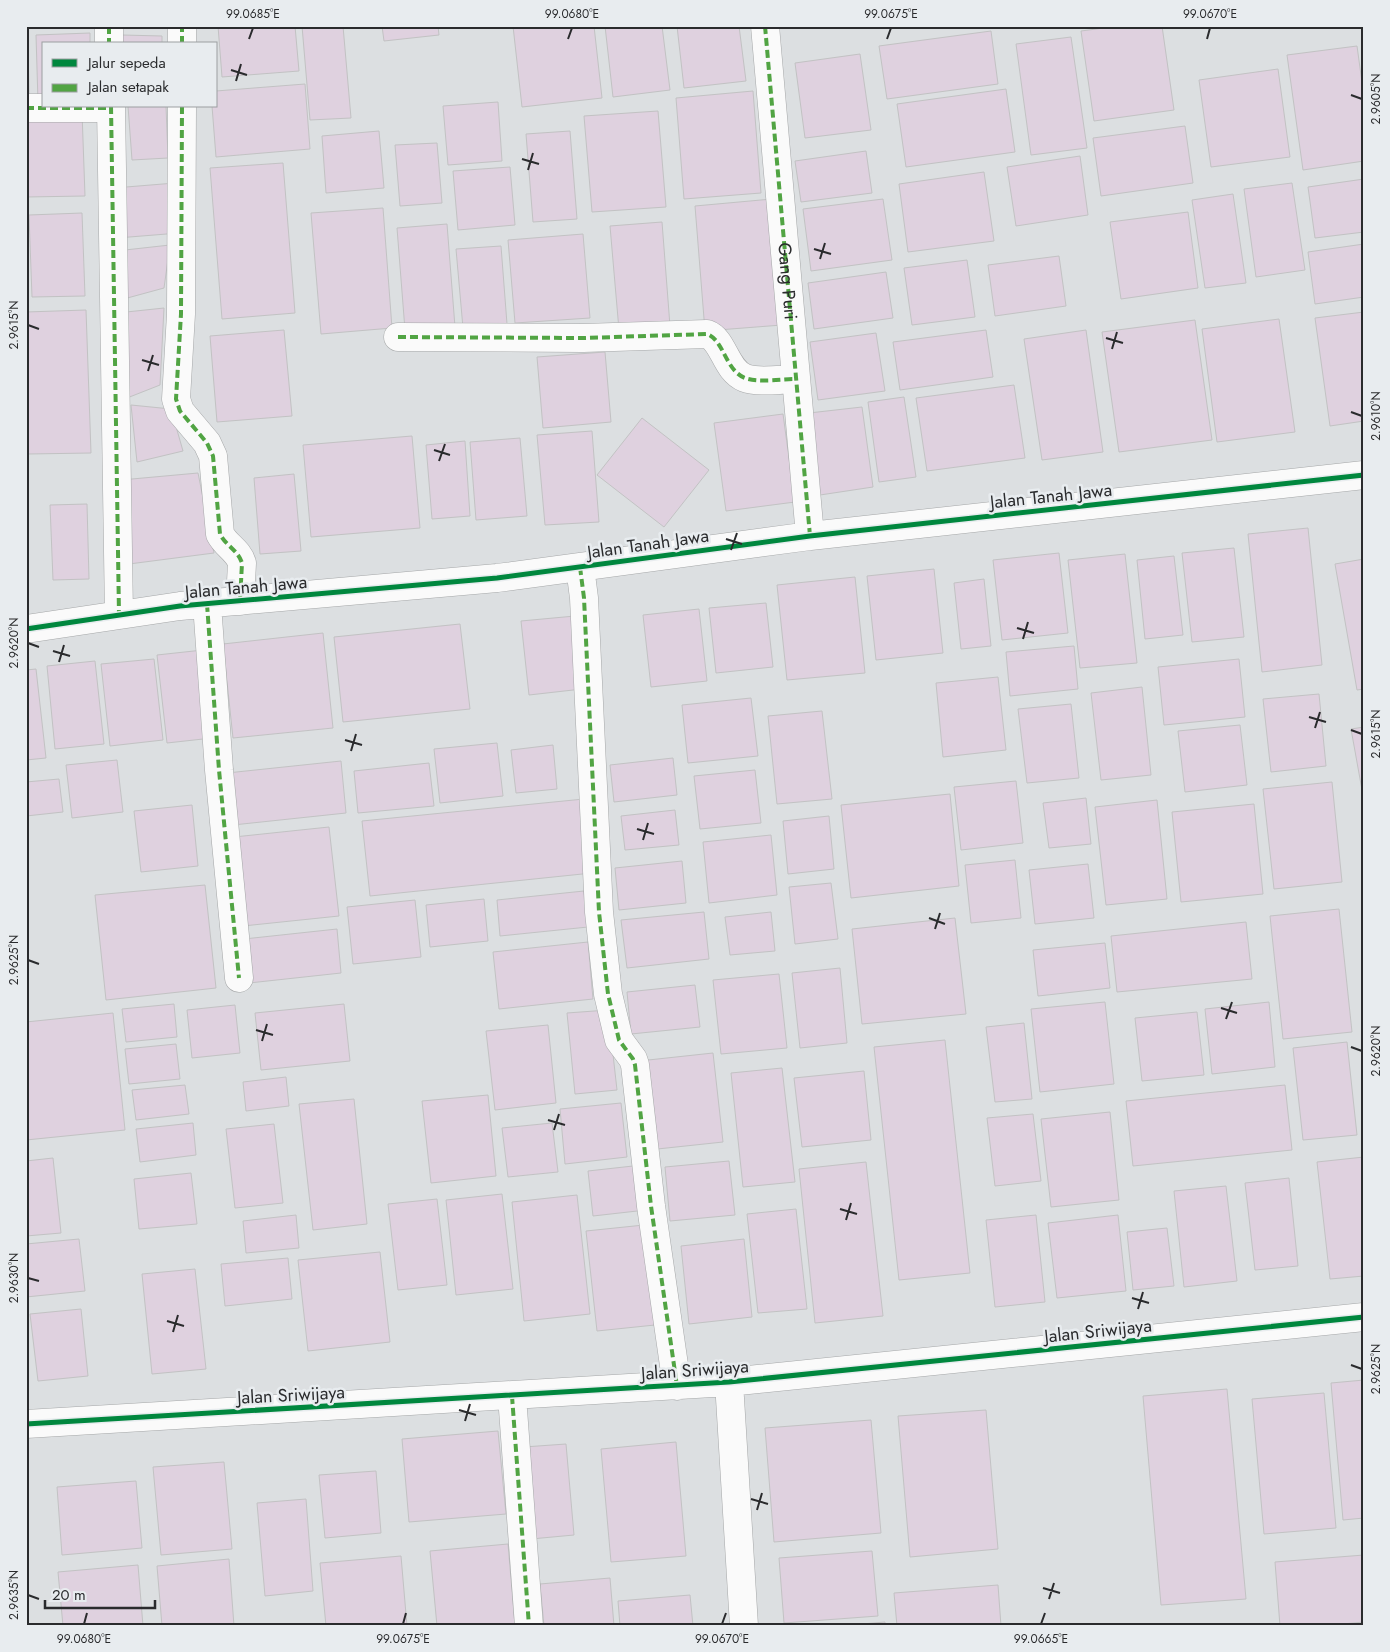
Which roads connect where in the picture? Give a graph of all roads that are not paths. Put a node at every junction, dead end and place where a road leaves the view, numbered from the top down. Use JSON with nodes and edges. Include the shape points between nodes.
{"nodes":[{"id":1,"x":109,"y":26,"type":"edge"},
{"id":2,"x":182,"y":26,"type":"edge"},
{"id":3,"x":765,"y":26,"type":"edge"},
{"id":4,"x":109,"y":42,"type":"edge"},
{"id":5,"x":182,"y":42,"type":"edge"},
{"id":6,"x":26,"y":108,"type":"edge"},
{"id":7,"x":42,"y":108,"type":"edge"},
{"id":8,"x":111,"y":108,"type":"edge"},
{"id":9,"x":182,"y":108,"type":"edge"},
{"id":10,"x":398,"y":336,"type":"dead end"},
{"id":11,"x":796,"y":379,"type":"junction"},
{"id":12,"x":1364,"y":475,"type":"edge"},
{"id":13,"x":810,"y":536,"type":"junction"},
{"id":14,"x":580,"y":567,"type":"junction"},
{"id":15,"x":240,"y":601,"type":"junction"},
{"id":16,"x":207,"y":604,"type":"junction"},
{"id":17,"x":119,"y":615,"type":"junction"},
{"id":18,"x":26,"y":629,"type":"edge"},
{"id":19,"x":238,"y":978,"type":"dead end"},
{"id":20,"x":1364,"y":1317,"type":"edge"},
{"id":21,"x":729,"y":1382,"type":"junction"},
{"id":22,"x":677,"y":1386,"type":"junction"},
{"id":23,"x":512,"y":1396,"type":"junction"},
{"id":24,"x":26,"y":1424,"type":"edge"},
{"id":25,"x":529,"y":1626,"type":"edge"},
{"id":26,"x":744,"y":1626,"type":"edge"}],
"edges":[{"from":1,"to":4,"type":"street"},
{"from":2,"to":5,"type":"street"},
{"from":3,"to":11,"type":"street","name":"Gang Puri"},
{"from":6,"to":7,"type":"street"},
{"from":8,"to":17,"type":"street"},
{"from":9,"to":15,"type":"street","via":[[176,399],[180,411],[207,443],[213,456],[220,534],[242,563]]},
{"from":10,"to":11,"type":"street","via":[[583,338],[707,334],[715,339],[729,363],[742,376],[754,380]]},
{"from":11,"to":13,"type":"street","name":"Gang Puri"},
{"from":12,"to":13,"type":"street","name":"Jalan Tanah Jawa"},
{"from":13,"to":14,"type":"street","name":"Jalan Tanah Jawa"},
{"from":14,"to":15,"type":"street","name":"Jalan Tanah Jawa","via":[[497,578]]},
{"from":14,"to":22,"type":"street","via":[[599,912],[608,994],[619,1040],[635,1065]]},
{"from":15,"to":16,"type":"street","name":"Jalan Tanah Jawa"},
{"from":16,"to":17,"type":"street","name":"Jalan Tanah Jawa"},
{"from":16,"to":19,"type":"street"},
{"from":17,"to":18,"type":"street","name":"Jalan Tanah Jawa"},
{"from":20,"to":21,"type":"street","name":"Jalan Sriwijaya"},
{"from":21,"to":22,"type":"street","name":"Jalan Sriwijaya"},
{"from":21,"to":26,"type":"street"},
{"from":22,"to":23,"type":"street","name":"Jalan Sriwijaya"},
{"from":23,"to":24,"type":"street","name":"Jalan Sriwijaya"},
{"from":23,"to":25,"type":"street"}]}
